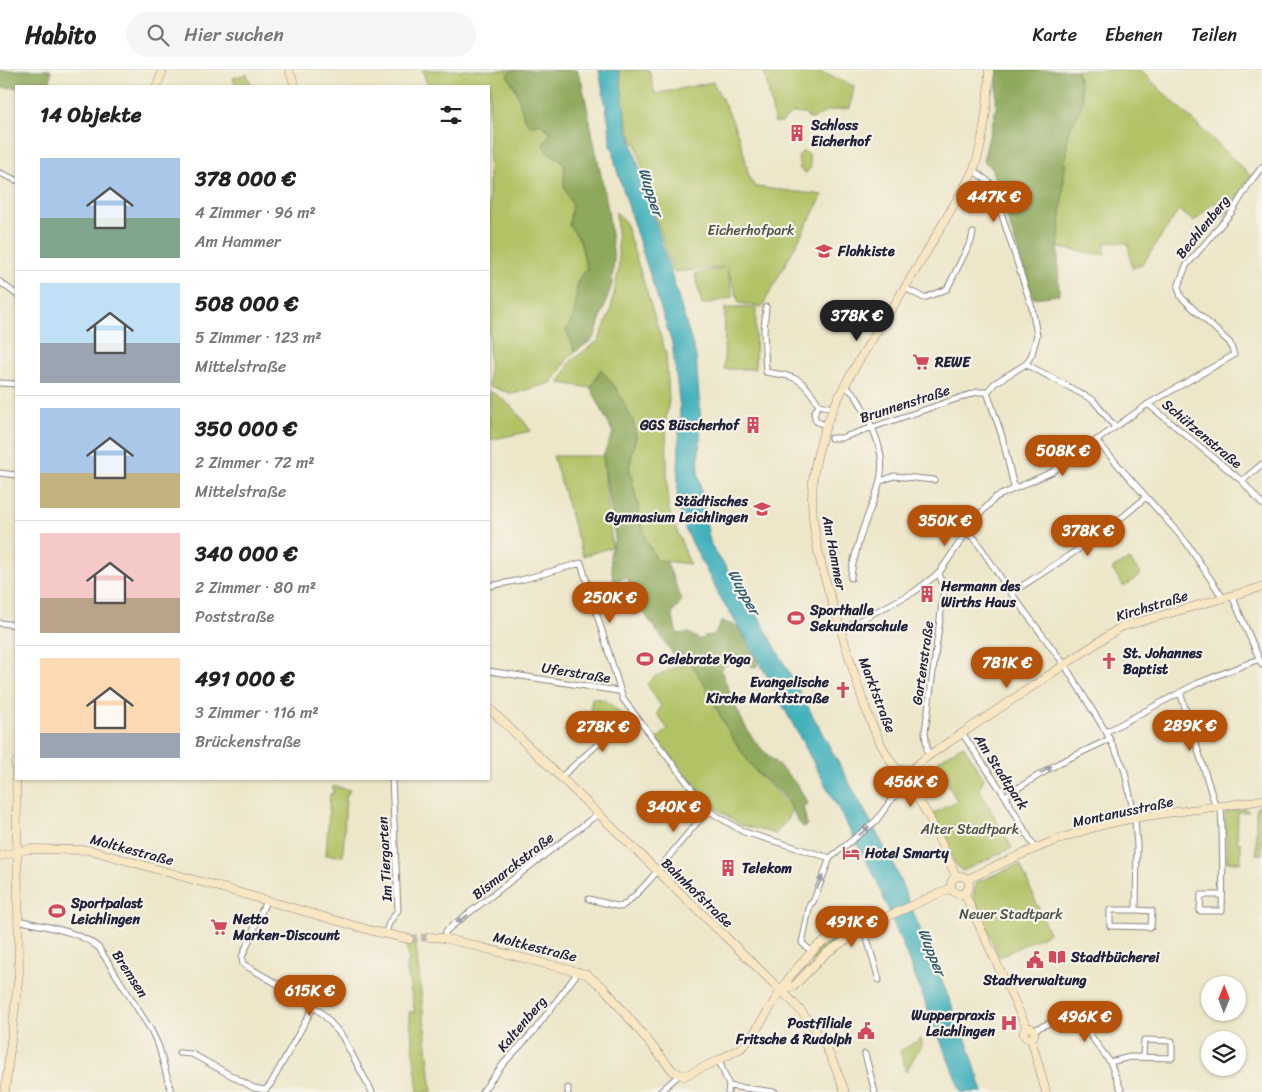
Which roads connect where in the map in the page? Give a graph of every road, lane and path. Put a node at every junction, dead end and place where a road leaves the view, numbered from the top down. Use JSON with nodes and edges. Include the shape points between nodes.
{"nodes":[{"id":1,"x":163,"y":70,"type":"edge"},
{"id":2,"x":289,"y":70,"type":"edge"},
{"id":3,"x":989,"y":70,"type":"edge"},
{"id":4,"x":157,"y":85,"type":"edge"},
{"id":5,"x":295,"y":85,"type":"edge"},
{"id":6,"x":1262,"y":167,"type":"edge"},
{"id":7,"x":973,"y":170,"type":"junction"},
{"id":8,"x":0,"y":173,"type":"edge"},
{"id":9,"x":15,"y":180,"type":"edge"},
{"id":10,"x":973,"y":233,"type":"dead end"},
{"id":11,"x":0,"y":282,"type":"edge"},
{"id":12,"x":905,"y":288,"type":"junction"},
{"id":13,"x":15,"y":293,"type":"edge"},
{"id":14,"x":766,"y":308,"type":"dead end"},
{"id":15,"x":1026,"y":364,"type":"junction"},
{"id":16,"x":0,"y":382,"type":"edge"},
{"id":17,"x":15,"y":384,"type":"edge"},
{"id":18,"x":844,"y":386,"type":"junction"},
{"id":19,"x":987,"y":392,"type":"junction"},
{"id":20,"x":819,"y":404,"type":"junction"},
{"id":21,"x":1148,"y":404,"type":"junction"},
{"id":22,"x":832,"y":408,"type":"junction"},
{"id":23,"x":826,"y":426,"type":"junction"},
{"id":24,"x":872,"y":427,"type":"junction"},
{"id":25,"x":1114,"y":427,"type":"junction"},
{"id":26,"x":831,"y":438,"type":"dead end"},
{"id":27,"x":1096,"y":440,"type":"junction"},
{"id":28,"x":1262,"y":464,"type":"edge"},
{"id":29,"x":0,"y":473,"type":"edge"},
{"id":30,"x":15,"y":475,"type":"edge"},
{"id":31,"x":934,"y":480,"type":"dead end"},
{"id":32,"x":881,"y":481,"type":"junction"},
{"id":33,"x":1242,"y":481,"type":"junction"},
{"id":34,"x":1014,"y":487,"type":"junction"},
{"id":35,"x":1146,"y":498,"type":"junction"},
{"id":36,"x":1262,"y":504,"type":"edge"},
{"id":37,"x":967,"y":532,"type":"junction"},
{"id":38,"x":939,"y":573,"type":"junction"},
{"id":39,"x":851,"y":578,"type":"dead end"},
{"id":40,"x":490,"y":586,"type":"edge"},
{"id":41,"x":1262,"y":587,"type":"edge"},
{"id":42,"x":1011,"y":593,"type":"junction"},
{"id":43,"x":1232,"y":596,"type":"junction"},
{"id":44,"x":1223,"y":598,"type":"junction"},
{"id":45,"x":0,"y":623,"type":"edge"},
{"id":46,"x":15,"y":625,"type":"edge"},
{"id":47,"x":840,"y":627,"type":"junction"},
{"id":48,"x":1261,"y":662,"type":"edge"},
{"id":49,"x":1064,"y":664,"type":"junction"},
{"id":50,"x":490,"y":671,"type":"edge"},
{"id":51,"x":618,"y":691,"type":"junction"},
{"id":52,"x":1180,"y":692,"type":"junction"},
{"id":53,"x":490,"y":709,"type":"edge"},
{"id":54,"x":633,"y":713,"type":"junction"},
{"id":55,"x":1106,"y":732,"type":"junction"},
{"id":56,"x":962,"y":733,"type":"junction"},
{"id":57,"x":1110,"y":739,"type":"junction"},
{"id":58,"x":928,"y":756,"type":"junction"},
{"id":59,"x":911,"y":770,"type":"junction"},
{"id":60,"x":898,"y":771,"type":"junction"},
{"id":61,"x":561,"y":777,"type":"junction"},
{"id":62,"x":16,"y":780,"type":"edge"},
{"id":63,"x":392,"y":780,"type":"edge"},
{"id":64,"x":911,"y":787,"type":"junction"},
{"id":65,"x":900,"y":788,"type":"junction"},
{"id":66,"x":1005,"y":796,"type":"junction"},
{"id":67,"x":1262,"y":800,"type":"edge"},
{"id":68,"x":1219,"y":808,"type":"junction"},
{"id":69,"x":709,"y":811,"type":"junction"},
{"id":70,"x":598,"y":814,"type":"junction"},
{"id":71,"x":1135,"y":819,"type":"junction"},
{"id":72,"x":1035,"y":848,"type":"junction"},
{"id":73,"x":18,"y":851,"type":"junction"},
{"id":74,"x":0,"y":856,"type":"edge"},
{"id":75,"x":830,"y":858,"type":"junction"},
{"id":76,"x":657,"y":872,"type":"junction"},
{"id":77,"x":956,"y":876,"type":"junction"},
{"id":78,"x":968,"y":879,"type":"junction"},
{"id":79,"x":951,"y":888,"type":"junction"},
{"id":80,"x":964,"y":893,"type":"junction"},
{"id":81,"x":1222,"y":895,"type":"junction"},
{"id":82,"x":589,"y":899,"type":"dead end"},
{"id":83,"x":266,"y":901,"type":"junction"},
{"id":84,"x":1136,"y":910,"type":"junction"},
{"id":85,"x":886,"y":917,"type":"junction"},
{"id":86,"x":18,"y":920,"type":"junction"},
{"id":87,"x":864,"y":928,"type":"junction"},
{"id":88,"x":385,"y":935,"type":"junction"},
{"id":89,"x":430,"y":937,"type":"tunnel mouth"},
{"id":90,"x":444,"y":938,"type":"junction"},
{"id":91,"x":409,"y":939,"type":"tunnel mouth"},
{"id":92,"x":811,"y":951,"type":"junction"},
{"id":93,"x":580,"y":971,"type":"junction"},
{"id":94,"x":879,"y":980,"type":"dead end"},
{"id":95,"x":781,"y":990,"type":"junction"},
{"id":96,"x":314,"y":1006,"type":"junction"},
{"id":97,"x":1030,"y":1029,"type":"junction"},
{"id":98,"x":179,"y":1053,"type":"dead end"},
{"id":99,"x":865,"y":1054,"type":"dead end"},
{"id":100,"x":1143,"y":1057,"type":"junction"},
{"id":101,"x":719,"y":1060,"type":"junction"},
{"id":102,"x":1110,"y":1062,"type":"junction"},
{"id":103,"x":679,"y":1075,"type":"junction"},
{"id":104,"x":729,"y":1089,"type":"edge"},
{"id":105,"x":5,"y":1092,"type":"edge"},
{"id":106,"x":172,"y":1092,"type":"edge"},
{"id":107,"x":372,"y":1092,"type":"edge"},
{"id":108,"x":482,"y":1092,"type":"edge"},
{"id":109,"x":660,"y":1092,"type":"edge"},
{"id":110,"x":775,"y":1092,"type":"edge"},
{"id":111,"x":845,"y":1092,"type":"edge"},
{"id":112,"x":875,"y":1092,"type":"edge"},
{"id":113,"x":1046,"y":1092,"type":"edge"},
{"id":114,"x":1122,"y":1092,"type":"edge"}],
"edges":[{"from":1,"to":4,"type":"street"},
{"from":2,"to":5,"type":"street"},
{"from":3,"to":7,"type":"street","name":"Am Hammer","via":[[987,110]]},
{"from":6,"to":21,"type":"street","name":"Bechlenberg","via":[[1232,212],[1186,266],[1178,287],[1181,297],[1230,343],[1234,355]]},
{"from":7,"to":12,"type":"street","name":"Am Hammer"},
{"from":7,"to":15,"type":"street","via":[[989,182],[995,194],[1032,308],[1037,335]]},
{"from":8,"to":9,"type":"street"},
{"from":10,"to":12,"type":"street","via":[[947,289],[924,298]]},
{"from":11,"to":13,"type":"street"},
{"from":12,"to":18,"type":"street","name":"Am Hammer"},
{"from":14,"to":20,"type":"street","via":[[766,372],[792,376],[806,384]]},
{"from":15,"to":19,"type":"street","via":[[995,383]]},
{"from":15,"to":25,"type":"street","via":[[1093,400]]},
{"from":16,"to":17,"type":"street"},
{"from":18,"to":22,"type":"street","name":"Am Hammer"},
{"from":18,"to":24,"type":"street","via":[[854,392]]},
{"from":19,"to":24,"type":"street","name":"Brunnenstraße","via":[[977,392]]},
{"from":19,"to":34,"type":"street"},
{"from":20,"to":22,"type":"street"},
{"from":20,"to":23,"type":"street","via":[[814,413],[816,421]]},
{"from":21,"to":25,"type":"street","name":"Bechlenberg"},
{"from":21,"to":33,"type":"street","name":"Schützenstraße"},
{"from":22,"to":23,"type":"street","name":"Am Hammer"},
{"from":23,"to":47,"type":"street","name":"Am Hammer","via":[[815,468],[813,512],[823,575]]},
{"from":24,"to":26,"type":"street","name":"Brunnenstraße","via":[[841,438]]},
{"from":24,"to":32,"type":"street","via":[[883,467]]},
{"from":25,"to":27,"type":"street","name":"Bechlenberg"},
{"from":27,"to":34,"type":"street","name":"Bechlenberg","via":[[1052,472]]},
{"from":27,"to":35,"type":"street"},
{"from":28,"to":33,"type":"street"},
{"from":29,"to":30,"type":"street"},
{"from":31,"to":32,"type":"street","via":[[894,476]]},
{"from":32,"to":39,"type":"street","via":[[863,524]]},
{"from":33,"to":36,"type":"street","name":"Schützenstraße"},
{"from":34,"to":37,"type":"street","name":"Bechlenberg","via":[[986,506]]},
{"from":35,"to":42,"type":"street","via":[[1087,546]]},
{"from":35,"to":44,"type":"street","via":[[1186,542]]},
{"from":37,"to":38,"type":"street","name":"Bechlenberg"},
{"from":37,"to":42,"type":"street"},
{"from":38,"to":47,"type":"street","name":"Bechlenberg","via":[[914,592]]},
{"from":38,"to":58,"type":"street","name":"Gartenstraße","via":[[944,589],[925,732]]},
{"from":40,"to":51,"type":"street","via":[[581,564]]},
{"from":41,"to":43,"type":"street","name":"Kirchstraße"},
{"from":42,"to":49,"type":"street"},
{"from":43,"to":44,"type":"street","name":"Kirchstraße"},
{"from":43,"to":48,"type":"street"},
{"from":44,"to":49,"type":"street","name":"Kirchstraße","via":[[1129,624]]},
{"from":45,"to":46,"type":"street"},
{"from":47,"to":60,"type":"street","name":"Marktstraße","via":[[869,714]]},
{"from":48,"to":52,"type":"street"},
{"from":49,"to":55,"type":"street"},
{"from":49,"to":56,"type":"street","name":"Kirchstraße"},
{"from":50,"to":51,"type":"street","name":"Uferstraße"},
{"from":51,"to":54,"type":"street","name":"Uferstraße"},
{"from":52,"to":55,"type":"street"},
{"from":52,"to":68,"type":"street"},
{"from":53,"to":61,"type":"street","name":"Bahnhofstraße"},
{"from":54,"to":61,"type":"street"},
{"from":54,"to":69,"type":"street","name":"Uferstraße"},
{"from":55,"to":57,"type":"street"},
{"from":56,"to":58,"type":"street","name":"Kirchstraße"},
{"from":56,"to":66,"type":"street","name":"Am Stadtpark"},
{"from":66,"to":57,"type":"street","one_way":true,"via":[[1059,762]]},
{"from":57,"to":71,"type":"street","via":[[1124,768]]},
{"from":58,"to":59,"type":"street","name":"Kirchstraße"},
{"from":59,"to":60,"type":"street"},
{"from":59,"to":64,"type":"street","via":[[916,780]]},
{"from":60,"to":65,"type":"street","via":[[895,780]]},
{"from":61,"to":70,"type":"street","name":"Bahnhofstraße"},
{"from":62,"to":73,"type":"street"},
{"from":63,"to":88,"type":"street","name":"Im Tiergarten","via":[[398,910]]},
{"from":64,"to":65,"type":"street"},
{"from":64,"to":77,"type":"street","via":[[929,817]]},
{"from":75,"to":65,"type":"street","one_way":true,"via":[[876,821]]},
{"from":66,"to":72,"type":"street","name":"Am Stadtpark"},
{"from":67,"to":68,"type":"street","name":"Montanusstraße"},
{"from":68,"to":71,"type":"street","name":"Montanusstraße"},
{"from":68,"to":81,"type":"street"},
{"from":69,"to":75,"type":"street","name":"Uferstraße","via":[[744,832]]},
{"from":69,"to":76,"type":"street"},
{"from":70,"to":76,"type":"street","name":"Bahnhofstraße"},
{"from":70,"to":90,"type":"street","name":"Bismarckstraße","one_way":true,"via":[[452,926]]},
{"from":71,"to":72,"type":"street","name":"Montanusstraße","via":[[1093,828]]},
{"from":71,"to":84,"type":"street"},
{"from":72,"to":78,"type":"street","name":"Montanusstraße"},
{"from":73,"to":74,"type":"street","name":"Moltkestraße"},
{"from":73,"to":83,"type":"street","name":"Moltkestraße","via":[[90,850]]},
{"from":73,"to":86,"type":"street"},
{"from":92,"to":75,"type":"street","one_way":true,"via":[[802,943],[803,934],[810,904]]},
{"from":76,"to":82,"type":"street","via":[[621,907]]},
{"from":76,"to":95,"type":"street","name":"Bahnhofstraße"},
{"from":77,"to":78,"type":"street"},
{"from":77,"to":79,"type":"street"},
{"from":78,"to":80,"type":"street","via":[[969,887]]},
{"from":79,"to":80,"type":"street","via":[[956,894]]},
{"from":79,"to":85,"type":"street"},
{"from":80,"to":97,"type":"street"},
{"from":81,"to":81,"type":"street","via":[[1222,911],[1200,911],[1201,895]]},
{"from":83,"to":88,"type":"street","name":"Moltkestraße"},
{"from":83,"to":96,"type":"street","via":[[242,962]]},
{"from":84,"to":84,"type":"street","via":[[1110,910],[1110,926],[1151,927],[1152,911]]},
{"from":85,"to":87,"type":"street"},
{"from":85,"to":92,"type":"street","via":[[830,937]]},
{"from":86,"to":105,"type":"street","via":[[18,983]]},
{"from":86,"to":106,"type":"street","name":"Bremsen","via":[[74,935],[99,948],[147,1022],[159,1047]]},
{"from":87,"to":94,"type":"street"},
{"from":87,"to":95,"type":"street","via":[[825,954],[794,986]]},
{"from":88,"to":91,"type":"street","name":"Moltkestraße"},
{"from":89,"to":90,"type":"street","name":"Moltkestraße"},
{"from":90,"to":93,"type":"street","name":"Moltkestraße"},
{"from":92,"to":95,"type":"street"},
{"from":93,"to":103,"type":"street","name":"Moltkestraße","via":[[604,988]]},
{"from":93,"to":108,"type":"street","name":"Kaltenberg"},
{"from":95,"to":101,"type":"street","via":[[752,1038]]},
{"from":95,"to":111,"type":"street","name":"Bahnhofstraße","via":[[815,1026],[831,1054]]},
{"from":96,"to":98,"type":"street","via":[[265,1090],[254,1088],[192,1054]]},
{"from":96,"to":107,"type":"street","via":[[342,1036]]},
{"from":97,"to":102,"type":"street","via":[[1074,1013]]},
{"from":97,"to":113,"type":"street","via":[[1024,1031],[1024,1036],[1030,1038]]},
{"from":99,"to":112,"type":"street"},
{"from":100,"to":100,"type":"street","via":[[1172,1058],[1172,1041],[1144,1040]]},
{"from":100,"to":102,"type":"street"},
{"from":101,"to":103,"type":"street","via":[[687,1075]]},
{"from":101,"to":104,"type":"street"},
{"from":102,"to":114,"type":"street"},
{"from":103,"to":109,"type":"street"},
{"from":104,"to":110,"type":"street"}]}
